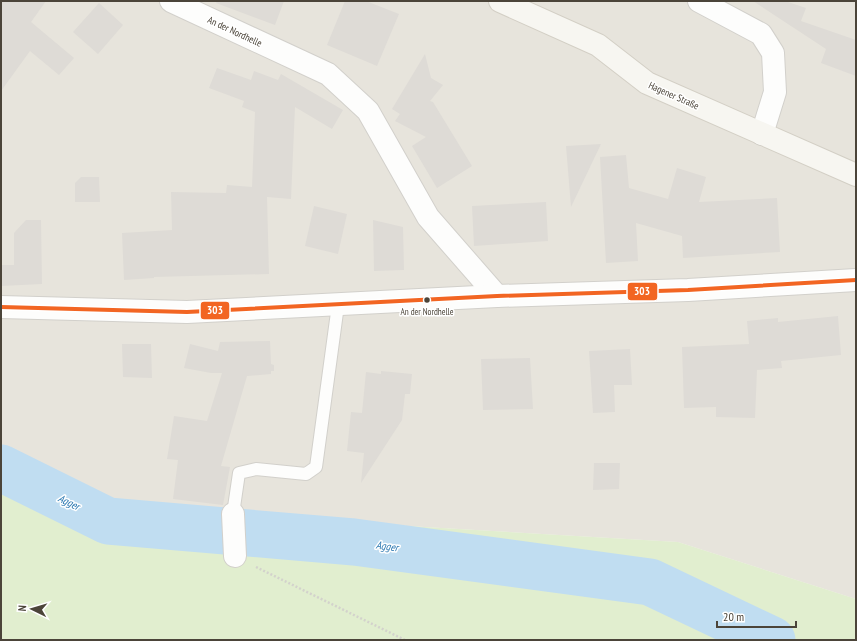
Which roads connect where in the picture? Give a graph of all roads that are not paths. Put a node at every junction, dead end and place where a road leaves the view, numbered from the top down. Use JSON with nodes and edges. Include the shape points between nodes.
{"nodes":[{"id":1,"x":171,"y":1,"type":"edge"},
{"id":2,"x":500,"y":1,"type":"edge"},
{"id":3,"x":699,"y":1,"type":"edge"},
{"id":4,"x":762,"y":134,"type":"junction"},
{"id":5,"x":856,"y":175,"type":"edge"},
{"id":6,"x":856,"y":280,"type":"edge"},
{"id":7,"x":497,"y":296,"type":"junction"},
{"id":8,"x":338,"y":305,"type":"junction"},
{"id":9,"x":1,"y":307,"type":"edge"},
{"id":10,"x":233,"y":514,"type":"joint"},
{"id":11,"x":235,"y":556,"type":"road end"}],
"edges":[{"from":1,"to":7,"type":"street","name":"An der Nordhelle","via":[[328,74],[368,111],[428,217]]},
{"from":2,"to":4,"type":"main road","name":"Hagener Straße","via":[[598,45],[647,83]]},
{"from":3,"to":4,"type":"street","via":[[761,34],[773,53],[775,92]]},
{"from":4,"to":5,"type":"main road","name":"Hagener Straße"},
{"from":6,"to":7,"type":"street","via":[[688,290]]},
{"from":7,"to":8,"type":"street"},
{"from":8,"to":9,"type":"street","via":[[187,312]]},
{"from":8,"to":10,"type":"lane","via":[[316,467],[306,474],[256,469],[239,473]]},
{"from":10,"to":11,"type":"street"}]}
